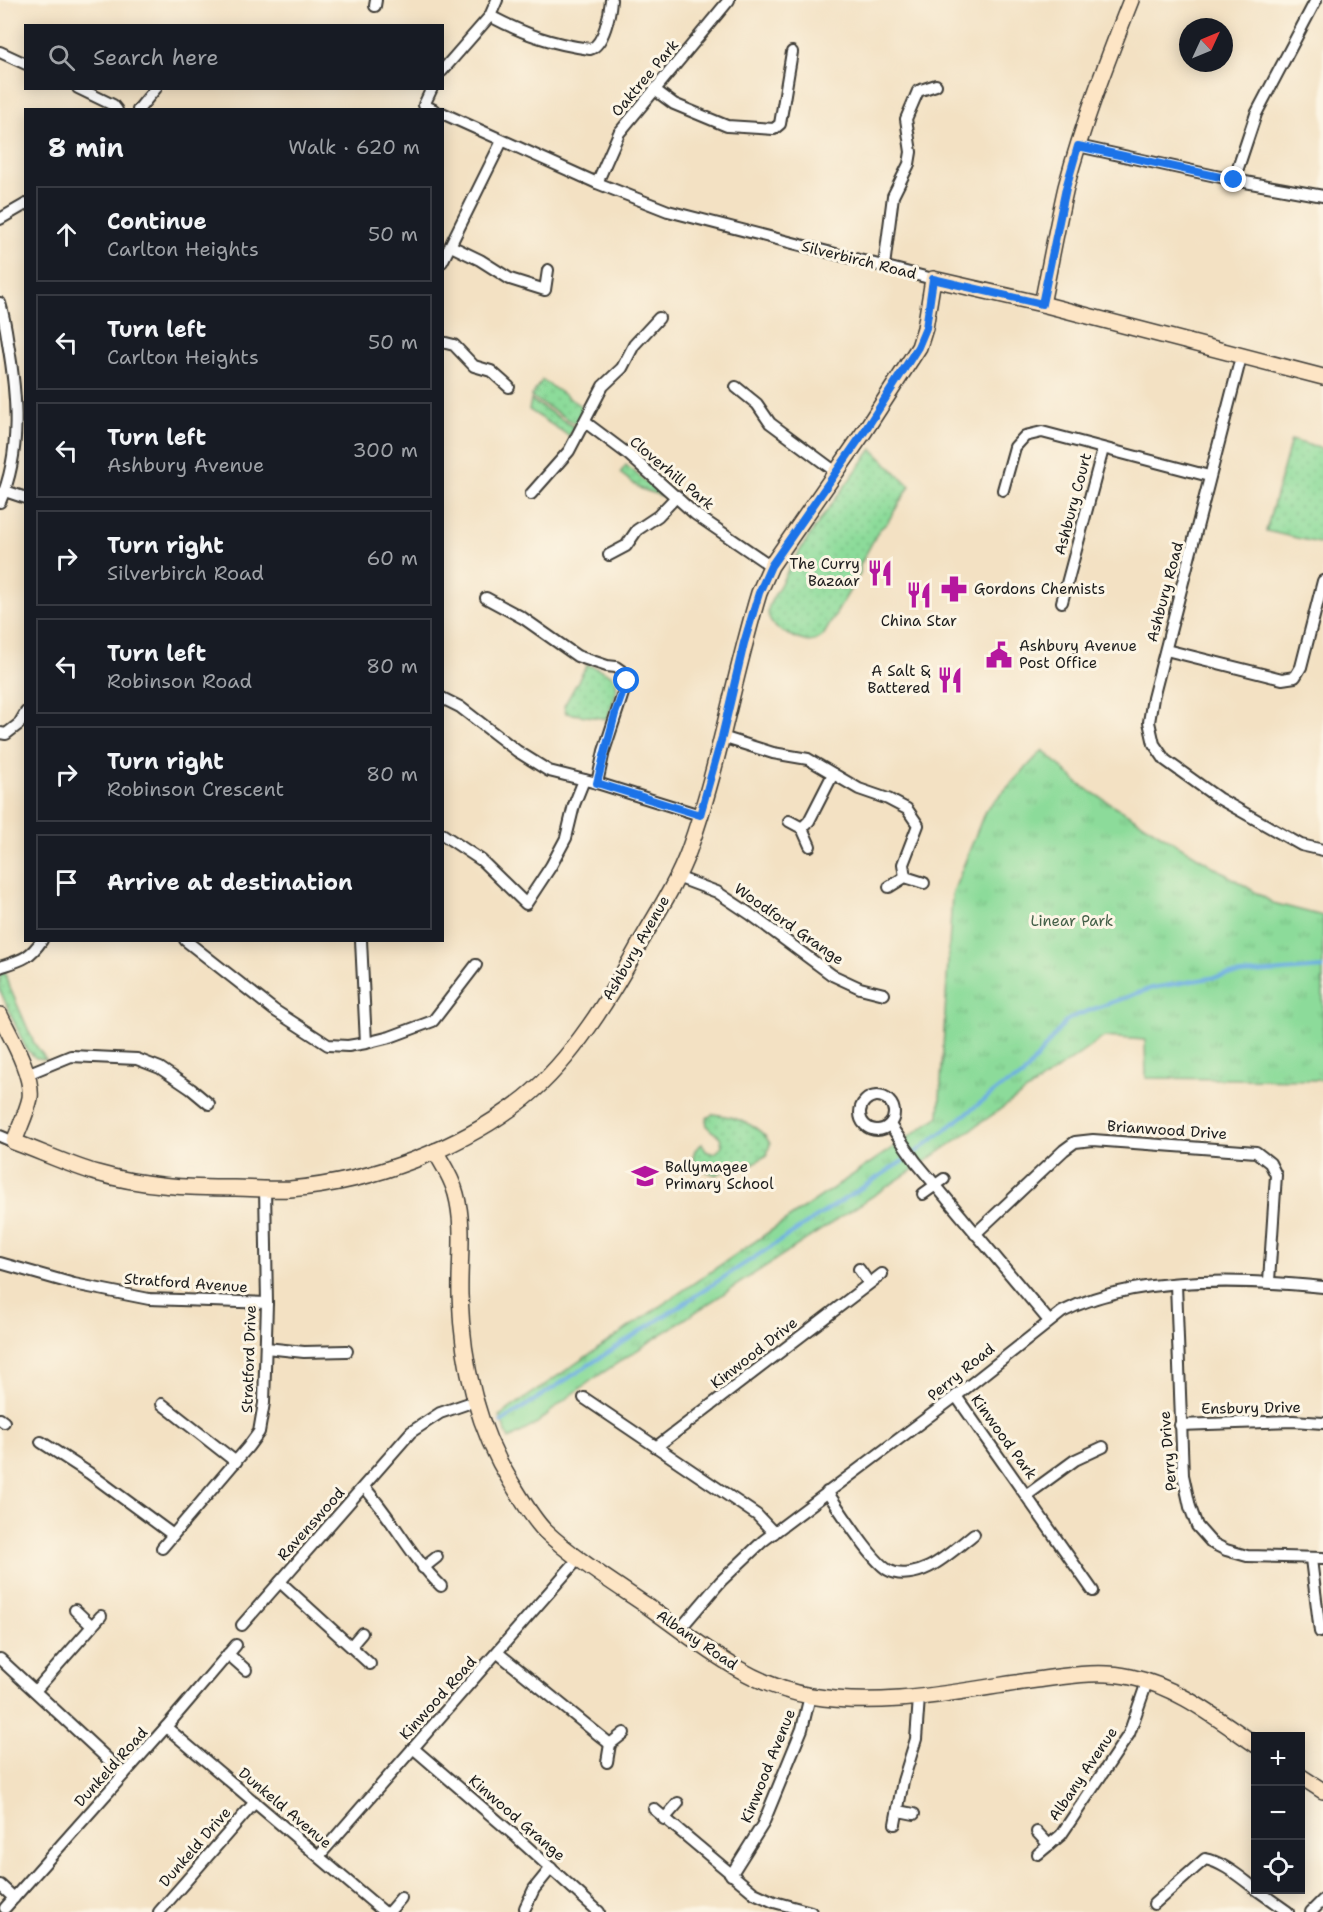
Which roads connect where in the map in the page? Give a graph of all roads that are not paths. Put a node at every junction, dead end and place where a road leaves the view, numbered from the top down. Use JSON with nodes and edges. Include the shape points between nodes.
{"nodes":[{"id":1,"x":497,"y":0,"type":"edge"},
{"id":2,"x":611,"y":0,"type":"edge"},
{"id":3,"x":729,"y":0,"type":"edge"},
{"id":4,"x":1131,"y":0,"type":"edge"},
{"id":5,"x":1316,"y":0,"type":"edge"},
{"id":6,"x":490,"y":16,"type":"junction"},
{"id":7,"x":0,"y":52,"type":"edge"},
{"id":8,"x":792,"y":52,"type":"dead end"},
{"id":9,"x":24,"y":63,"type":"edge"},
{"id":10,"x":444,"y":68,"type":"edge"},
{"id":11,"x":936,"y":85,"type":"dead end"},
{"id":12,"x":82,"y":90,"type":"edge"},
{"id":13,"x":154,"y":90,"type":"edge"},
{"id":14,"x":431,"y":90,"type":"edge"},
{"id":15,"x":655,"y":90,"type":"junction"},
{"id":16,"x":115,"y":108,"type":"edge"},
{"id":17,"x":140,"y":108,"type":"edge"},
{"id":18,"x":430,"y":108,"type":"edge"},
{"id":19,"x":444,"y":114,"type":"edge"},
{"id":20,"x":502,"y":141,"type":"junction"},
{"id":21,"x":1078,"y":146,"type":"junction"},
{"id":22,"x":1234,"y":180,"type":"junction"},
{"id":23,"x":597,"y":183,"type":"junction"},
{"id":24,"x":1323,"y":196,"type":"edge"},
{"id":25,"x":24,"y":205,"type":"edge"},
{"id":26,"x":0,"y":219,"type":"edge"},
{"id":27,"x":451,"y":246,"type":"junction"},
{"id":28,"x":444,"y":259,"type":"edge"},
{"id":29,"x":884,"y":266,"type":"junction"},
{"id":30,"x":548,"y":270,"type":"dead end"},
{"id":31,"x":933,"y":279,"type":"junction"},
{"id":32,"x":1042,"y":304,"type":"junction"},
{"id":33,"x":1,"y":309,"type":"edge"},
{"id":34,"x":659,"y":318,"type":"dead end"},
{"id":35,"x":444,"y":342,"type":"edge"},
{"id":36,"x":1241,"y":357,"type":"junction"},
{"id":37,"x":1323,"y":377,"type":"edge"},
{"id":38,"x":509,"y":387,"type":"dead end"},
{"id":39,"x":736,"y":387,"type":"dead end"},
{"id":40,"x":585,"y":422,"type":"junction"},
{"id":41,"x":1103,"y":449,"type":"junction"},
{"id":42,"x":836,"y":472,"type":"junction"},
{"id":43,"x":1209,"y":476,"type":"junction"},
{"id":44,"x":1002,"y":490,"type":"dead end"},
{"id":45,"x":531,"y":494,"type":"dead end"},
{"id":46,"x":677,"y":496,"type":"junction"},
{"id":47,"x":2,"y":497,"type":"edge"},
{"id":48,"x":24,"y":498,"type":"edge"},
{"id":49,"x":609,"y":555,"type":"dead end"},
{"id":50,"x":771,"y":566,"type":"junction"},
{"id":51,"x":1323,"y":581,"type":"edge"},
{"id":52,"x":486,"y":598,"type":"dead end"},
{"id":53,"x":1062,"y":602,"type":"dead end"},
{"id":54,"x":1166,"y":650,"type":"junction"},
{"id":55,"x":444,"y":699,"type":"edge"},
{"id":56,"x":24,"y":715,"type":"edge"},
{"id":57,"x":0,"y":733,"type":"edge"},
{"id":58,"x":722,"y":737,"type":"junction"},
{"id":59,"x":833,"y":774,"type":"junction"},
{"id":60,"x":584,"y":780,"type":"junction"},
{"id":61,"x":597,"y":783,"type":"junction"},
{"id":62,"x":700,"y":815,"type":"junction"},
{"id":63,"x":789,"y":821,"type":"dead end"},
{"id":64,"x":802,"y":828,"type":"junction"},
{"id":65,"x":444,"y":835,"type":"edge"},
{"id":66,"x":810,"y":846,"type":"dead end"},
{"id":67,"x":1323,"y":850,"type":"edge"},
{"id":68,"x":677,"y":877,"type":"junction"},
{"id":69,"x":905,"y":878,"type":"junction"},
{"id":70,"x":924,"y":883,"type":"dead end"},
{"id":71,"x":889,"y":887,"type":"dead end"},
{"id":72,"x":41,"y":942,"type":"edge"},
{"id":73,"x":188,"y":942,"type":"edge"},
{"id":74,"x":361,"y":942,"type":"edge"},
{"id":75,"x":476,"y":965,"type":"dead end"},
{"id":76,"x":0,"y":967,"type":"edge"},
{"id":77,"x":884,"y":994,"type":"dead end"},
{"id":78,"x":0,"y":1014,"type":"edge"},
{"id":79,"x":366,"y":1043,"type":"junction"},
{"id":80,"x":27,"y":1074,"type":"junction"},
{"id":81,"x":209,"y":1104,"type":"dead end"},
{"id":82,"x":890,"y":1125,"type":"dead end"},
{"id":83,"x":7,"y":1139,"type":"edge"},
{"id":84,"x":435,"y":1151,"type":"junction"},
{"id":85,"x":940,"y":1182,"type":"junction"},
{"id":86,"x":265,"y":1188,"type":"junction"},
{"id":87,"x":923,"y":1194,"type":"dead end"},
{"id":88,"x":975,"y":1234,"type":"junction"},
{"id":89,"x":0,"y":1263,"type":"edge"},
{"id":90,"x":860,"y":1269,"type":"dead end"},
{"id":91,"x":882,"y":1274,"type":"dead end"},
{"id":92,"x":1269,"y":1281,"type":"junction"},
{"id":93,"x":869,"y":1283,"type":"junction"},
{"id":94,"x":1176,"y":1284,"type":"junction"},
{"id":95,"x":1323,"y":1287,"type":"edge"},
{"id":96,"x":267,"y":1303,"type":"junction"},
{"id":97,"x":1048,"y":1321,"type":"junction"},
{"id":98,"x":266,"y":1348,"type":"junction"},
{"id":99,"x":347,"y":1351,"type":"dead end"},
{"id":100,"x":956,"y":1396,"type":"junction"},
{"id":101,"x":584,"y":1398,"type":"dead end"},
{"id":102,"x":475,"y":1401,"type":"junction"},
{"id":103,"x":162,"y":1404,"type":"dead end"},
{"id":104,"x":1323,"y":1423,"type":"edge"},
{"id":105,"x":1180,"y":1425,"type":"junction"},
{"id":106,"x":41,"y":1442,"type":"dead end"},
{"id":107,"x":656,"y":1447,"type":"junction"},
{"id":108,"x":1103,"y":1447,"type":"dead end"},
{"id":109,"x":236,"y":1462,"type":"junction"},
{"id":110,"x":364,"y":1487,"type":"junction"},
{"id":111,"x":827,"y":1492,"type":"junction"},
{"id":112,"x":1027,"y":1495,"type":"junction"},
{"id":113,"x":774,"y":1533,"type":"junction"},
{"id":114,"x":974,"y":1534,"type":"dead end"},
{"id":115,"x":173,"y":1535,"type":"junction"},
{"id":116,"x":162,"y":1548,"type":"dead end"},
{"id":117,"x":437,"y":1557,"type":"dead end"},
{"id":118,"x":579,"y":1558,"type":"junction"},
{"id":119,"x":1311,"y":1558,"type":"junction"},
{"id":120,"x":1323,"y":1558,"type":"edge"},
{"id":121,"x":423,"y":1568,"type":"junction"},
{"id":122,"x":280,"y":1582,"type":"junction"},
{"id":123,"x":441,"y":1586,"type":"dead end"},
{"id":124,"x":1093,"y":1592,"type":"dead end"},
{"id":125,"x":75,"y":1610,"type":"dead end"},
{"id":126,"x":101,"y":1616,"type":"dead end"},
{"id":127,"x":242,"y":1625,"type":"dead end"},
{"id":128,"x":92,"y":1626,"type":"junction"},
{"id":129,"x":680,"y":1629,"type":"junction"},
{"id":130,"x":1320,"y":1632,"type":"dead end"},
{"id":131,"x":362,"y":1633,"type":"dead end"},
{"id":132,"x":236,"y":1645,"type":"dead end"},
{"id":133,"x":351,"y":1646,"type":"junction"},
{"id":134,"x":498,"y":1653,"type":"junction"},
{"id":135,"x":228,"y":1654,"type":"junction"},
{"id":136,"x":0,"y":1659,"type":"edge"},
{"id":137,"x":370,"y":1664,"type":"dead end"},
{"id":138,"x":246,"y":1670,"type":"dead end"},
{"id":139,"x":1147,"y":1682,"type":"junction"},
{"id":140,"x":35,"y":1691,"type":"junction"},
{"id":141,"x":810,"y":1696,"type":"junction"},
{"id":142,"x":919,"y":1698,"type":"junction"},
{"id":143,"x":166,"y":1727,"type":"junction"},
{"id":144,"x":624,"y":1732,"type":"dead end"},
{"id":145,"x":1251,"y":1742,"type":"edge"},
{"id":146,"x":610,"y":1744,"type":"junction"},
{"id":147,"x":413,"y":1748,"type":"junction"},
{"id":148,"x":606,"y":1762,"type":"dead end"},
{"id":149,"x":124,"y":1774,"type":"junction"},
{"id":150,"x":1305,"y":1779,"type":"edge"},
{"id":151,"x":1323,"y":1791,"type":"edge"},
{"id":152,"x":255,"y":1802,"type":"junction"},
{"id":153,"x":678,"y":1803,"type":"dead end"},
{"id":154,"x":654,"y":1809,"type":"dead end"},
{"id":155,"x":899,"y":1811,"type":"junction"},
{"id":156,"x":914,"y":1814,"type":"dead end"},
{"id":157,"x":664,"y":1819,"type":"junction"},
{"id":158,"x":895,"y":1824,"type":"dead end"},
{"id":159,"x":1036,"y":1832,"type":"dead end"},
{"id":160,"x":1049,"y":1845,"type":"junction"},
{"id":161,"x":1038,"y":1854,"type":"dead end"},
{"id":162,"x":319,"y":1856,"type":"junction"},
{"id":163,"x":551,"y":1868,"type":"junction"},
{"id":164,"x":730,"y":1875,"type":"junction"},
{"id":165,"x":0,"y":1885,"type":"edge"},
{"id":166,"x":1251,"y":1886,"type":"edge"},
{"id":167,"x":1263,"y":1894,"type":"edge"},
{"id":168,"x":14,"y":1898,"type":"junction"},
{"id":169,"x":401,"y":1898,"type":"dead end"},
{"id":170,"x":1323,"y":1900,"type":"edge"},
{"id":171,"x":1154,"y":1904,"type":"dead end"},
{"id":172,"x":5,"y":1908,"type":"dead end"},
{"id":173,"x":525,"y":1908,"type":"dead end"},
{"id":174,"x":159,"y":1912,"type":"edge"},
{"id":175,"x":384,"y":1912,"type":"edge"},
{"id":176,"x":389,"y":1912,"type":"edge"},
{"id":177,"x":599,"y":1912,"type":"edge"},
{"id":178,"x":811,"y":1912,"type":"edge"},
{"id":179,"x":1288,"y":1912,"type":"edge"},
{"id":180,"x":1311,"y":1912,"type":"edge"}],
"edges":[{"from":1,"to":6,"type":"street"},
{"from":2,"to":6,"type":"street","via":[[600,42],[590,49],[536,38]]},
{"from":3,"to":15,"type":"street","name":"Oaktree Park"},
{"from":4,"to":21,"type":"street"},
{"from":5,"to":22,"type":"street","via":[[1256,114]]},
{"from":6,"to":10,"type":"street"},
{"from":7,"to":9,"type":"street"},
{"from":8,"to":15,"type":"street","via":[[780,124],[774,129],[727,126],[674,104]]},
{"from":11,"to":29,"type":"street","via":[[918,91],[906,119],[911,152],[893,196]]},
{"from":12,"to":16,"type":"street"},
{"from":13,"to":17,"type":"street"},
{"from":14,"to":18,"type":"street","via":[[424,105]]},
{"from":15,"to":23,"type":"street","name":"Oaktree Park","via":[[619,133]]},
{"from":19,"to":20,"type":"street","name":"Silverbirch Road"},
{"from":20,"to":23,"type":"street","name":"Silverbirch Road"},
{"from":20,"to":27,"type":"street"},
{"from":21,"to":22,"type":"street"},
{"from":21,"to":32,"type":"street"},
{"from":22,"to":24,"type":"street"},
{"from":23,"to":29,"type":"street","name":"Silverbirch Road","via":[[690,218]]},
{"from":25,"to":26,"type":"street"},
{"from":27,"to":28,"type":"street"},
{"from":27,"to":30,"type":"street","via":[[510,279],[545,290]]},
{"from":29,"to":31,"type":"street","name":"Silverbirch Road"},
{"from":31,"to":32,"type":"street","name":"Silverbirch Road"},
{"from":31,"to":42,"type":"street","name":"Ashbury Avenue","via":[[926,328],[918,347]]},
{"from":32,"to":36,"type":"street","name":"Silverbirch Road"},
{"from":33,"to":47,"type":"street","via":[[16,399],[16,437]]},
{"from":34,"to":40,"type":"street","via":[[634,345],[622,368],[603,386]]},
{"from":35,"to":38,"type":"street","via":[[454,345],[474,366],[491,371]]},
{"from":36,"to":37,"type":"street","name":"Silverbirch Road"},
{"from":36,"to":43,"type":"street","name":"Ashbury Road"},
{"from":39,"to":42,"type":"street","via":[[757,404],[770,423]]},
{"from":40,"to":45,"type":"street","via":[[569,451]]},
{"from":40,"to":46,"type":"street","name":"Cloverhill Park","via":[[630,454]]},
{"from":41,"to":43,"type":"street","name":"Ashbury Court"},
{"from":41,"to":44,"type":"street","name":"Ashbury Court","via":[[1042,432],[1025,436],[1015,447]]},
{"from":41,"to":53,"type":"street","name":"Ashbury Court"},
{"from":42,"to":50,"type":"street","name":"Ashbury Avenue"},
{"from":43,"to":54,"type":"street","name":"Ashbury Road"},
{"from":46,"to":49,"type":"street","via":[[637,530],[626,546]]},
{"from":46,"to":50,"type":"street","name":"Cloverhill Park","via":[[695,514]]},
{"from":47,"to":48,"type":"street"},
{"from":50,"to":58,"type":"street","name":"Ashbury Avenue","via":[[749,627]]},
{"from":51,"to":54,"type":"street","via":[[1295,677],[1282,679]]},
{"from":52,"to":61,"type":"street","via":[[523,618],[577,656],[616,667],[626,674]]},
{"from":54,"to":67,"type":"street","name":"Ashbury Road","via":[[1149,722],[1154,744],[1165,760],[1218,798],[1301,845]]},
{"from":55,"to":60,"type":"street","via":[[549,771]]},
{"from":56,"to":57,"type":"street","via":[[6,734]]},
{"from":58,"to":59,"type":"street","via":[[808,759]]},
{"from":58,"to":62,"type":"street","name":"Ashbury Avenue"},
{"from":59,"to":64,"type":"street"},
{"from":59,"to":69,"type":"street","via":[[908,809],[914,817],[918,825],[903,864]]},
{"from":60,"to":61,"type":"street"},
{"from":60,"to":65,"type":"street","via":[[566,838],[526,904],[481,860]]},
{"from":61,"to":62,"type":"street"},
{"from":62,"to":68,"type":"street","name":"Ashbury Avenue"},
{"from":63,"to":64,"type":"street"},
{"from":64,"to":66,"type":"street"},
{"from":68,"to":77,"type":"street","name":"Woodford Grange","via":[[717,892],[832,975]]},
{"from":68,"to":84,"type":"street","name":"Ashbury Avenue","via":[[627,967],[570,1052],[526,1097],[477,1132]]},
{"from":69,"to":70,"type":"street"},
{"from":69,"to":71,"type":"street"},
{"from":72,"to":76,"type":"street","via":[[24,960]]},
{"from":73,"to":79,"type":"street","via":[[274,1010],[328,1045]]},
{"from":74,"to":79,"type":"street"},
{"from":75,"to":79,"type":"street","via":[[433,1021]]},
{"from":78,"to":80,"type":"street"},
{"from":80,"to":81,"type":"street","via":[[71,1056],[137,1059],[160,1068]]},
{"from":80,"to":83,"type":"street","via":[[30,1098]]},
{"from":82,"to":85,"type":"street","via":[[916,1162]]},
{"from":83,"to":86,"type":"street","name":"Ashbury Avenue","via":[[97,1173],[143,1183],[188,1188]]},
{"from":84,"to":86,"type":"street","name":"Ashbury Avenue","via":[[360,1178],[289,1189]]},
{"from":84,"to":102,"type":"street","name":"Albany Road","via":[[456,1194],[462,1237],[463,1338]]},
{"from":85,"to":87,"type":"street"},
{"from":85,"to":88,"type":"street"},
{"from":86,"to":96,"type":"street","name":"Stratford Drive"},
{"from":88,"to":92,"type":"street","name":"Brianwood Drive","via":[[1075,1142],[1126,1141],[1256,1152],[1270,1163],[1276,1175]]},
{"from":88,"to":97,"type":"street"},
{"from":89,"to":96,"type":"street","name":"Stratford Avenue","via":[[149,1299]]},
{"from":90,"to":93,"type":"street"},
{"from":91,"to":93,"type":"street","name":"Kinwood Drive"},
{"from":92,"to":94,"type":"street","name":"Perry Road"},
{"from":92,"to":95,"type":"street","name":"Perry Road"},
{"from":93,"to":107,"type":"street","name":"Kinwood Drive"},
{"from":94,"to":97,"type":"street","name":"Perry Road","via":[[1103,1296],[1074,1305]]},
{"from":94,"to":105,"type":"street","name":"Perry Drive"},
{"from":96,"to":98,"type":"street","name":"Stratford Drive"},
{"from":97,"to":100,"type":"street","name":"Perry Road"},
{"from":98,"to":99,"type":"street"},
{"from":98,"to":109,"type":"street","name":"Stratford Drive","via":[[259,1432]]},
{"from":100,"to":111,"type":"street","name":"Perry Road"},
{"from":100,"to":112,"type":"street","name":"Kinwood Park"},
{"from":101,"to":107,"type":"street"},
{"from":102,"to":110,"type":"street","name":"Ravenswood","via":[[440,1413],[411,1432]]},
{"from":102,"to":118,"type":"street","name":"Albany Road","via":[[485,1435],[510,1481],[543,1530]]},
{"from":103,"to":109,"type":"street"},
{"from":104,"to":105,"type":"street","name":"Ensbury Drive"},
{"from":105,"to":119,"type":"street","name":"Perry Drive","via":[[1183,1475],[1190,1507],[1204,1535],[1226,1550],[1247,1556]]},
{"from":106,"to":115,"type":"street"},
{"from":107,"to":113,"type":"street","via":[[757,1515]]},
{"from":108,"to":112,"type":"street","name":"Kinwood Park","via":[[1075,1460]]},
{"from":109,"to":115,"type":"street","name":"Stratford Drive"},
{"from":110,"to":121,"type":"street","name":"Ravenswood"},
{"from":110,"to":122,"type":"street","name":"Ravenswood"},
{"from":111,"to":113,"type":"street","name":"Perry Road"},
{"from":111,"to":114,"type":"street","via":[[875,1559],[898,1573],[931,1566]]},
{"from":112,"to":124,"type":"street","name":"Kinwood Park"},
{"from":113,"to":129,"type":"street","name":"Perry Road","via":[[721,1581]]},
{"from":115,"to":116,"type":"street","name":"Stratford Drive"},
{"from":117,"to":121,"type":"street"},
{"from":118,"to":129,"type":"street","name":"Albany Road"},
{"from":118,"to":134,"type":"street","name":"Kinwood Road"},
{"from":119,"to":120,"type":"street","name":"Perry Drive"},
{"from":119,"to":130,"type":"street"},
{"from":121,"to":123,"type":"street","name":"Ravenswood"},
{"from":122,"to":127,"type":"street","name":"Ravenswood"},
{"from":122,"to":133,"type":"street","name":"Ravenswood"},
{"from":125,"to":128,"type":"street"},
{"from":126,"to":128,"type":"street"},
{"from":128,"to":140,"type":"street"},
{"from":129,"to":141,"type":"street","name":"Albany Road","via":[[765,1683]]},
{"from":131,"to":133,"type":"street"},
{"from":132,"to":135,"type":"street","name":"Dunkeld Road"},
{"from":133,"to":137,"type":"street","name":"Ravenswood"},
{"from":134,"to":146,"type":"street"},
{"from":134,"to":147,"type":"street","name":"Kinwood Road"},
{"from":135,"to":138,"type":"street"},
{"from":135,"to":143,"type":"street","name":"Dunkeld Road"},
{"from":136,"to":140,"type":"street"},
{"from":139,"to":142,"type":"street","name":"Albany Road","via":[[1114,1674],[1084,1674]]},
{"from":139,"to":145,"type":"street","name":"Albany Road","via":[[1189,1699]]},
{"from":139,"to":160,"type":"street","name":"Albany Avenue","via":[[1129,1734],[1061,1834]]},
{"from":140,"to":149,"type":"street"},
{"from":141,"to":142,"type":"street","name":"Albany Road","via":[[862,1700]]},
{"from":141,"to":164,"type":"street","name":"Kinwood Avenue","via":[[802,1730],[763,1824]]},
{"from":142,"to":155,"type":"street","via":[[916,1739],[903,1781]]},
{"from":143,"to":149,"type":"street","name":"Dunkeld Road"},
{"from":143,"to":152,"type":"street","name":"Dunkeld Avenue"},
{"from":144,"to":146,"type":"street"},
{"from":146,"to":148,"type":"street"},
{"from":147,"to":162,"type":"street","name":"Kinwood Road"},
{"from":147,"to":163,"type":"street","name":"Kinwood Grange"},
{"from":149,"to":168,"type":"street","name":"Dunkeld Road"},
{"from":150,"to":151,"type":"street"},
{"from":152,"to":162,"type":"street","name":"Dunkeld Avenue"},
{"from":152,"to":174,"type":"street","name":"Dunkeld Drive"},
{"from":153,"to":157,"type":"street"},
{"from":154,"to":157,"type":"street"},
{"from":155,"to":156,"type":"street"},
{"from":155,"to":158,"type":"street"},
{"from":157,"to":164,"type":"street"},
{"from":159,"to":160,"type":"street","name":"Albany Avenue"},
{"from":160,"to":161,"type":"street","name":"Albany Avenue"},
{"from":162,"to":175,"type":"street","name":"Dunkeld Avenue"},
{"from":163,"to":173,"type":"street"},
{"from":163,"to":177,"type":"street","name":"Kinwood Grange"},
{"from":164,"to":178,"type":"street","via":[[754,1893]]},
{"from":165,"to":168,"type":"street"},
{"from":166,"to":171,"type":"street","via":[[1205,1859]]},
{"from":167,"to":179,"type":"street"},
{"from":168,"to":172,"type":"street","name":"Dunkeld Road"},
{"from":169,"to":176,"type":"street"},
{"from":170,"to":180,"type":"street"}]}
